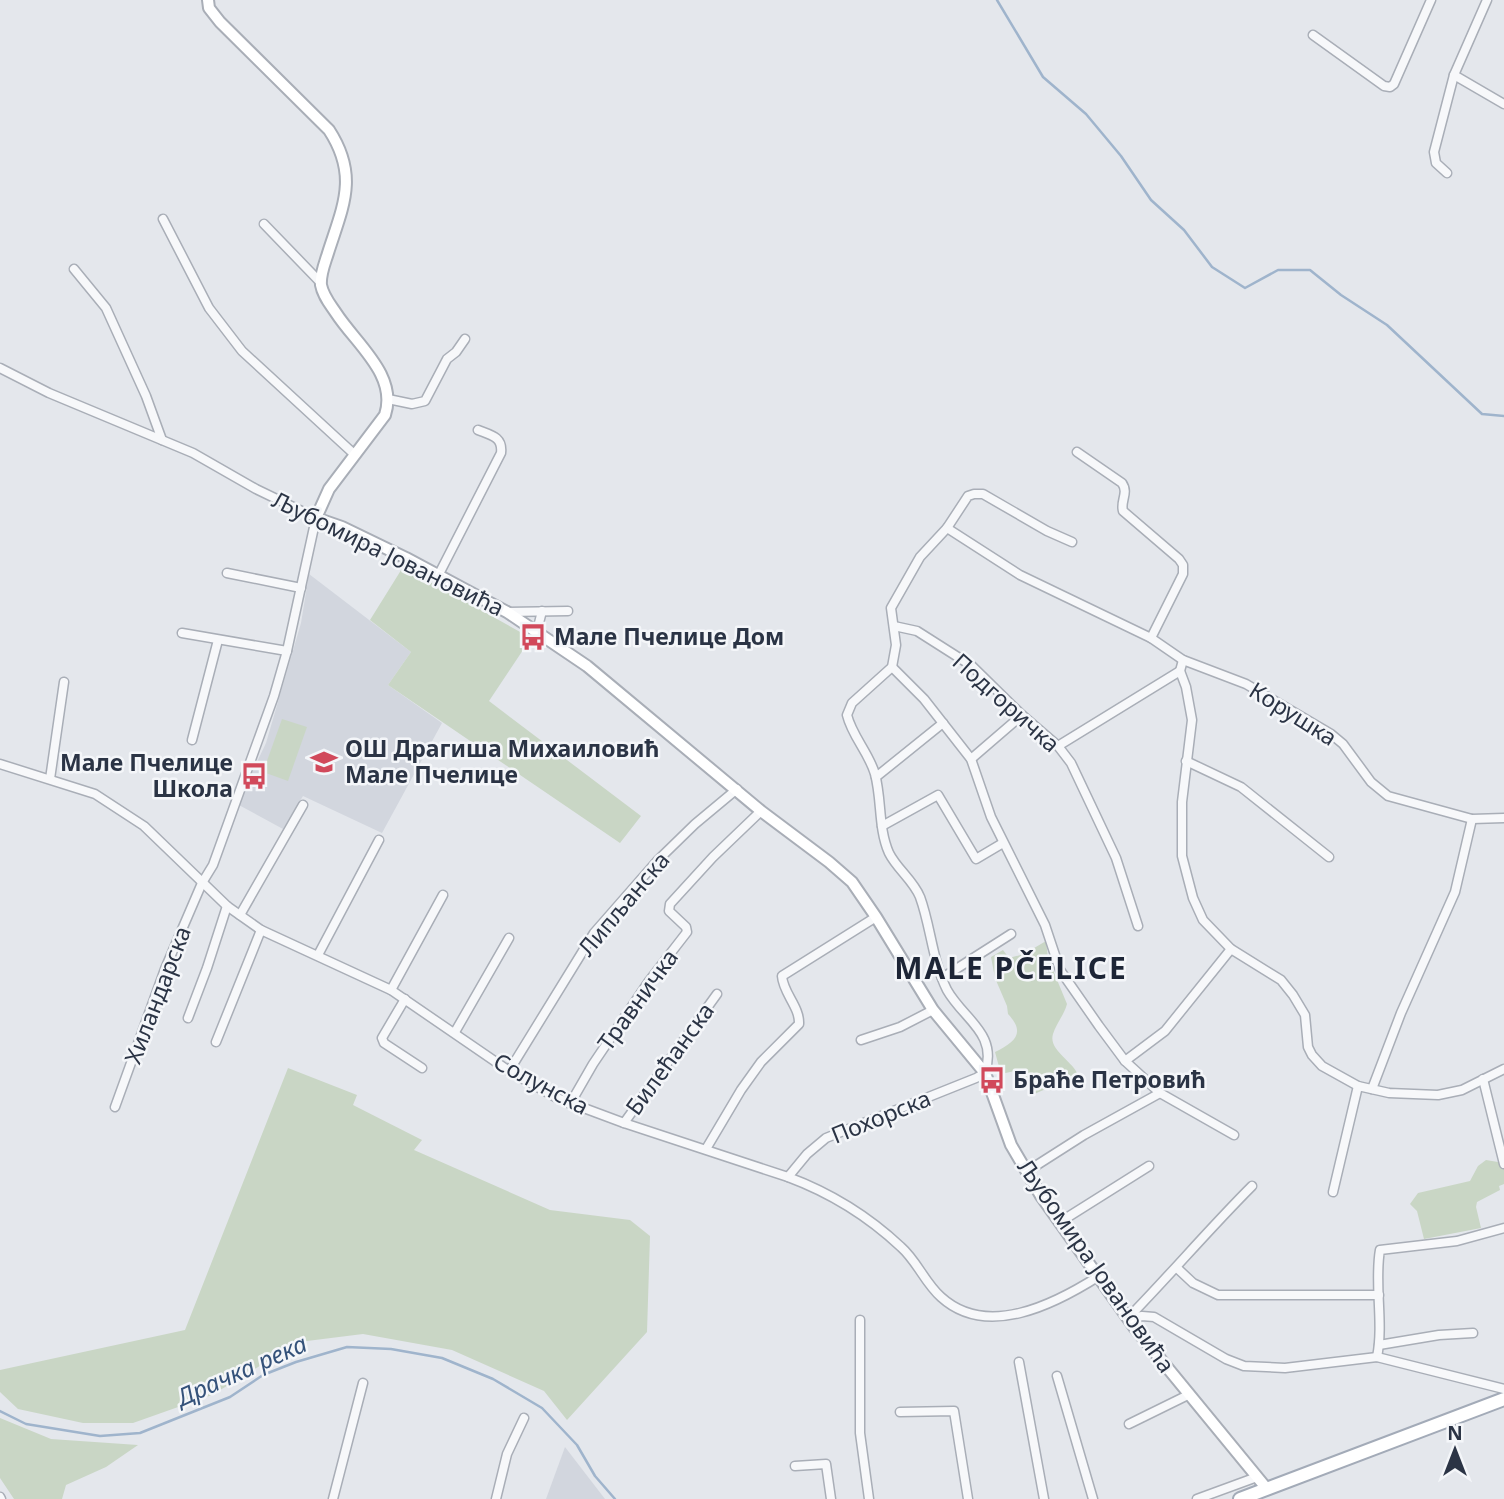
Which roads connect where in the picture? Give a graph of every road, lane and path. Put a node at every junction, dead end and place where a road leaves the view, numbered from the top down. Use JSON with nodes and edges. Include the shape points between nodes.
{"nodes":[{"id":1,"x":1431,"y":0,"type":"edge"},
{"id":2,"x":1487,"y":0,"type":"edge"},
{"id":3,"x":206,"y":3,"type":"edge"},
{"id":4,"x":1313,"y":35,"type":"dead end"},
{"id":5,"x":1454,"y":75,"type":"junction"},
{"id":6,"x":1504,"y":104,"type":"edge"},
{"id":7,"x":1447,"y":173,"type":"dead end"},
{"id":8,"x":163,"y":219,"type":"dead end"},
{"id":9,"x":264,"y":224,"type":"dead end"},
{"id":10,"x":74,"y":269,"type":"dead end"},
{"id":11,"x":321,"y":283,"type":"junction"},
{"id":12,"x":465,"y":339,"type":"dead end"},
{"id":13,"x":0,"y":368,"type":"edge"},
{"id":14,"x":388,"y":399,"type":"junction"},
{"id":15,"x":478,"y":430,"type":"dead end"},
{"id":16,"x":162,"y":440,"type":"junction"},
{"id":17,"x":1077,"y":452,"type":"dead end"},
{"id":18,"x":354,"y":454,"type":"junction"},
{"id":19,"x":316,"y":518,"type":"junction"},
{"id":20,"x":947,"y":528,"type":"junction"},
{"id":21,"x":1072,"y":542,"type":"dead end"},
{"id":22,"x":227,"y":573,"type":"dead end"},
{"id":23,"x":438,"y":576,"type":"junction"},
{"id":24,"x":301,"y":588,"type":"junction"},
{"id":25,"x":542,"y":611,"type":"junction"},
{"id":26,"x":568,"y":611,"type":"dead end"},
{"id":27,"x":507,"y":612,"type":"junction"},
{"id":28,"x":894,"y":626,"type":"junction"},
{"id":29,"x":182,"y":633,"type":"dead end"},
{"id":30,"x":541,"y":635,"type":"junction"},
{"id":31,"x":1151,"y":638,"type":"junction"},
{"id":32,"x":218,"y":640,"type":"junction"},
{"id":33,"x":287,"y":652,"type":"junction"},
{"id":34,"x":1183,"y":660,"type":"junction"},
{"id":35,"x":892,"y":667,"type":"junction"},
{"id":36,"x":1180,"y":671,"type":"junction"},
{"id":37,"x":64,"y":682,"type":"dead end"},
{"id":38,"x":1022,"y":715,"type":"junction"},
{"id":39,"x":943,"y":723,"type":"junction"},
{"id":40,"x":192,"y":740,"type":"dead end"},
{"id":41,"x":1058,"y":746,"type":"junction"},
{"id":42,"x":971,"y":759,"type":"junction"},
{"id":43,"x":1186,"y":761,"type":"junction"},
{"id":44,"x":0,"y":764,"type":"edge"},
{"id":45,"x":876,"y":777,"type":"junction"},
{"id":46,"x":50,"y":779,"type":"junction"},
{"id":47,"x":737,"y":789,"type":"junction"},
{"id":48,"x":303,"y":805,"type":"dead end"},
{"id":49,"x":761,"y":811,"type":"junction"},
{"id":50,"x":1472,"y":818,"type":"junction"},
{"id":51,"x":1504,"y":818,"type":"edge"},
{"id":52,"x":881,"y":826,"type":"junction"},
{"id":53,"x":379,"y":840,"type":"dead end"},
{"id":54,"x":1003,"y":843,"type":"junction"},
{"id":55,"x":1329,"y":857,"type":"dead end"},
{"id":56,"x":202,"y":883,"type":"junction"},
{"id":57,"x":443,"y":895,"type":"dead end"},
{"id":58,"x":227,"y":906,"type":"junction"},
{"id":59,"x":240,"y":915,"type":"junction"},
{"id":60,"x":876,"y":918,"type":"junction"},
{"id":61,"x":1138,"y":926,"type":"dead end"},
{"id":62,"x":261,"y":930,"type":"junction"},
{"id":63,"x":1011,"y":934,"type":"dead end"},
{"id":64,"x":509,"y":938,"type":"dead end"},
{"id":65,"x":1231,"y":949,"type":"junction"},
{"id":66,"x":318,"y":955,"type":"junction"},
{"id":67,"x":942,"y":978,"type":"junction"},
{"id":68,"x":391,"y":990,"type":"junction"},
{"id":69,"x":717,"y":994,"type":"dead end"},
{"id":70,"x":405,"y":999,"type":"junction"},
{"id":71,"x":933,"y":1010,"type":"junction"},
{"id":72,"x":188,"y":1018,"type":"dead end"},
{"id":73,"x":455,"y":1032,"type":"junction"},
{"id":74,"x":861,"y":1040,"type":"dead end"},
{"id":75,"x":216,"y":1042,"type":"dead end"},
{"id":76,"x":1125,"y":1061,"type":"junction"},
{"id":77,"x":422,"y":1068,"type":"dead end"},
{"id":78,"x":1504,"y":1069,"type":"edge"},
{"id":79,"x":509,"y":1071,"type":"junction"},
{"id":80,"x":985,"y":1073,"type":"junction"},
{"id":81,"x":1483,"y":1079,"type":"junction"},
{"id":82,"x":1358,"y":1086,"type":"junction"},
{"id":83,"x":1372,"y":1089,"type":"junction"},
{"id":84,"x":1160,"y":1093,"type":"junction"},
{"id":85,"x":570,"y":1104,"type":"junction"},
{"id":86,"x":115,"y":1107,"type":"dead end"},
{"id":87,"x":624,"y":1123,"type":"junction"},
{"id":88,"x":1234,"y":1135,"type":"dead end"},
{"id":89,"x":706,"y":1149,"type":"junction"},
{"id":90,"x":1504,"y":1164,"type":"edge"},
{"id":91,"x":1149,"y":1166,"type":"dead end"},
{"id":92,"x":1026,"y":1172,"type":"junction"},
{"id":93,"x":788,"y":1177,"type":"junction"},
{"id":94,"x":1252,"y":1186,"type":"dead end"},
{"id":95,"x":1333,"y":1192,"type":"dead end"},
{"id":96,"x":1060,"y":1222,"type":"junction"},
{"id":97,"x":1504,"y":1228,"type":"edge"},
{"id":98,"x":1177,"y":1268,"type":"junction"},
{"id":99,"x":1099,"y":1276,"type":"junction"},
{"id":100,"x":1379,"y":1295,"type":"junction"},
{"id":101,"x":1128,"y":1318,"type":"junction"},
{"id":102,"x":860,"y":1320,"type":"dead end"},
{"id":103,"x":1473,"y":1332,"type":"dead end"},
{"id":104,"x":1379,"y":1345,"type":"junction"},
{"id":105,"x":1377,"y":1357,"type":"junction"},
{"id":106,"x":1019,"y":1362,"type":"dead end"},
{"id":107,"x":1057,"y":1376,"type":"dead end"},
{"id":108,"x":363,"y":1383,"type":"dead end"},
{"id":109,"x":1501,"y":1387,"type":"edge"},
{"id":110,"x":1188,"y":1395,"type":"junction"},
{"id":111,"x":1504,"y":1399,"type":"edge"},
{"id":112,"x":900,"y":1412,"type":"dead end"},
{"id":113,"x":524,"y":1418,"type":"dead end"},
{"id":114,"x":1129,"y":1424,"type":"dead end"},
{"id":115,"x":795,"y":1466,"type":"dead end"},
{"id":116,"x":1257,"y":1477,"type":"junction"},
{"id":117,"x":1266,"y":1489,"type":"junction"},
{"id":118,"x":333,"y":1499,"type":"edge"},
{"id":119,"x":496,"y":1499,"type":"edge"},
{"id":120,"x":831,"y":1499,"type":"edge"},
{"id":121,"x":869,"y":1499,"type":"edge"},
{"id":122,"x":968,"y":1499,"type":"edge"},
{"id":123,"x":1044,"y":1499,"type":"edge"},
{"id":124,"x":1093,"y":1499,"type":"edge"},
{"id":125,"x":1197,"y":1499,"type":"edge"},
{"id":126,"x":1240,"y":1499,"type":"edge"}],
"edges":[{"from":1,"to":4,"type":"street","via":[[1390,87]]},
{"from":2,"to":5,"type":"street"},
{"from":3,"to":11,"type":"street","via":[[341,148],[346,190]]},
{"from":5,"to":6,"type":"street"},
{"from":5,"to":7,"type":"street","via":[[1434,158]]},
{"from":8,"to":18,"type":"street","via":[[209,308],[242,351]]},
{"from":9,"to":11,"type":"street"},
{"from":10,"to":16,"type":"street","via":[[106,309]]},
{"from":11,"to":14,"type":"street","via":[[349,334],[383,374]]},
{"from":12,"to":14,"type":"street","via":[[447,359],[425,401],[412,404]]},
{"from":13,"to":16,"type":"street","name":"Љубомира Јовановића"},
{"from":14,"to":18,"type":"street","via":[[385,415]]},
{"from":15,"to":23,"type":"street","via":[[499,439],[501,453]]},
{"from":16,"to":19,"type":"street","name":"Љубомира Јовановића"},
{"from":17,"to":31,"type":"street","via":[[1122,483],[1123,512],[1183,565],[1183,574]]},
{"from":18,"to":19,"type":"street","via":[[324,497]]},
{"from":19,"to":23,"type":"street","name":"Љубомира Јовановића"},
{"from":19,"to":24,"type":"street","name":"Хиландарска"},
{"from":20,"to":21,"type":"street","via":[[968,496],[983,494]]},
{"from":20,"to":28,"type":"street","via":[[922,554],[897,596],[891,608]]},
{"from":20,"to":31,"type":"street","name":"Корушка","via":[[1020,575]]},
{"from":22,"to":24,"type":"street"},
{"from":23,"to":27,"type":"street","name":"Љубомира Јовановића"},
{"from":24,"to":33,"type":"street","name":"Хиландарска"},
{"from":25,"to":26,"type":"street"},
{"from":25,"to":27,"type":"street"},
{"from":25,"to":30,"type":"street"},
{"from":27,"to":30,"type":"street","name":"Љубомира Јовановића"},
{"from":28,"to":35,"type":"street"},
{"from":28,"to":38,"type":"street","name":"Подгоричка","via":[[917,631],[972,666]]},
{"from":29,"to":32,"type":"street"},
{"from":30,"to":47,"type":"street","name":"Љубомира Јовановића","via":[[587,666]]},
{"from":31,"to":34,"type":"street","name":"Корушка"},
{"from":32,"to":33,"type":"street"},
{"from":32,"to":40,"type":"street"},
{"from":33,"to":56,"type":"street","name":"Хиландарска","via":[[229,820]]},
{"from":34,"to":36,"type":"street"},
{"from":34,"to":50,"type":"street","name":"Корушка","via":[[1246,684],[1331,734],[1388,796]]},
{"from":35,"to":39,"type":"street"},
{"from":35,"to":45,"type":"street","via":[[852,703],[847,716]]},
{"from":36,"to":41,"type":"street"},
{"from":36,"to":43,"type":"street","via":[[1192,720]]},
{"from":37,"to":46,"type":"street"},
{"from":38,"to":41,"type":"street","name":"Подгоричка"},
{"from":38,"to":42,"type":"street"},
{"from":39,"to":42,"type":"street"},
{"from":39,"to":45,"type":"street"},
{"from":41,"to":61,"type":"street","name":"Подгоричка","via":[[1116,858]]},
{"from":42,"to":54,"type":"street"},
{"from":43,"to":55,"type":"street","via":[[1241,787]]},
{"from":43,"to":65,"type":"street","via":[[1182,802],[1186,875],[1203,920]]},
{"from":44,"to":46,"type":"street","name":"Солунска"},
{"from":45,"to":52,"type":"street"},
{"from":46,"to":56,"type":"street","name":"Солунска","via":[[95,794],[131,816]]},
{"from":47,"to":49,"type":"street","name":"Љубомира Јовановића"},
{"from":47,"to":79,"type":"street","name":"Липљанска","via":[[657,861],[594,933]]},
{"from":48,"to":59,"type":"street"},
{"from":49,"to":60,"type":"street","name":"Љубомира Јовановића","via":[[845,875]]},
{"from":49,"to":85,"type":"street","name":"Травничка","via":[[670,904],[669,911],[687,932]]},
{"from":50,"to":51,"type":"street","name":"Корушка"},
{"from":50,"to":83,"type":"street","via":[[1455,892]]},
{"from":52,"to":54,"type":"street","via":[[938,795],[976,859]]},
{"from":52,"to":67,"type":"street","via":[[892,858],[920,898]]},
{"from":53,"to":66,"type":"street"},
{"from":54,"to":76,"type":"street","via":[[1045,925],[1060,970]]},
{"from":56,"to":58,"type":"street","name":"Солунска"},
{"from":56,"to":86,"type":"street","name":"Хиландарска"},
{"from":57,"to":68,"type":"street"},
{"from":58,"to":59,"type":"street","name":"Солунска"},
{"from":58,"to":72,"type":"street"},
{"from":59,"to":62,"type":"street","name":"Солунска"},
{"from":60,"to":71,"type":"street","name":"Љубомира Јовановића"},
{"from":60,"to":89,"type":"street","via":[[782,976],[799,1024],[761,1062]]},
{"from":62,"to":66,"type":"street","name":"Солунска"},
{"from":62,"to":75,"type":"street"},
{"from":63,"to":67,"type":"street"},
{"from":64,"to":73,"type":"street"},
{"from":65,"to":76,"type":"street","via":[[1165,1031]]},
{"from":65,"to":82,"type":"street","via":[[1281,980],[1305,1015],[1312,1055],[1322,1066]]},
{"from":66,"to":68,"type":"street","name":"Солунска"},
{"from":67,"to":80,"type":"street","via":[[986,1041],[989,1058]]},
{"from":68,"to":70,"type":"street","name":"Солунска"},
{"from":69,"to":87,"type":"street","name":"Билећанска"},
{"from":70,"to":73,"type":"street","name":"Солунска"},
{"from":70,"to":77,"type":"street","via":[[382,1038]]},
{"from":71,"to":74,"type":"street"},
{"from":71,"to":80,"type":"street","name":"Љубомира Јовановића"},
{"from":73,"to":79,"type":"street","name":"Солунска"},
{"from":76,"to":84,"type":"street"},
{"from":78,"to":81,"type":"street"},
{"from":79,"to":85,"type":"street","name":"Солунска"},
{"from":80,"to":92,"type":"street","name":"Љубомира Јовановића"},
{"from":80,"to":93,"type":"street","name":"Похорска","via":[[826,1138]]},
{"from":81,"to":83,"type":"street","via":[[1438,1095]]},
{"from":81,"to":90,"type":"street"},
{"from":82,"to":83,"type":"street"},
{"from":82,"to":95,"type":"street"},
{"from":84,"to":88,"type":"street"},
{"from":84,"to":92,"type":"street"},
{"from":85,"to":87,"type":"street","name":"Солунска"},
{"from":87,"to":89,"type":"street","name":"Солунска"},
{"from":89,"to":93,"type":"street","name":"Солунска"},
{"from":91,"to":96,"type":"street"},
{"from":92,"to":96,"type":"street","name":"Љубомира Јовановића"},
{"from":93,"to":99,"type":"street","name":"Солунска","via":[[862,1213],[903,1248],[938,1295],[963,1312],[1002,1317],[1028,1311]]},
{"from":94,"to":98,"type":"street"},
{"from":96,"to":99,"type":"street","name":"Љубомира Јовановића"},
{"from":97,"to":100,"type":"street","via":[[1457,1241],[1380,1250]]},
{"from":98,"to":100,"type":"street","via":[[1193,1283],[1218,1295]]},
{"from":98,"to":101,"type":"street"},
{"from":99,"to":101,"type":"street","name":"Љубомира Јовановића"},
{"from":100,"to":104,"type":"street"},
{"from":101,"to":105,"type":"street","via":[[1154,1317],[1226,1359],[1254,1368]]},
{"from":101,"to":110,"type":"street","name":"Љубомира Јовановића"},
{"from":102,"to":121,"type":"street","via":[[860,1433]]},
{"from":103,"to":104,"type":"street"},
{"from":104,"to":105,"type":"street"},
{"from":105,"to":109,"type":"street"},
{"from":106,"to":123,"type":"street"},
{"from":107,"to":124,"type":"street"},
{"from":108,"to":118,"type":"street"},
{"from":110,"to":114,"type":"street","name":"Љубомира Јовановића"},
{"from":110,"to":116,"type":"street","name":"Љубомира Јовановића"},
{"from":111,"to":117,"type":"main road"},
{"from":112,"to":122,"type":"street","via":[[954,1410]]},
{"from":113,"to":119,"type":"street","via":[[507,1454]]},
{"from":115,"to":120,"type":"street","via":[[826,1464]]},
{"from":116,"to":117,"type":"street","name":"Љубомира Јовановића"},
{"from":116,"to":125,"type":"street"},
{"from":117,"to":126,"type":"main road"}]}
